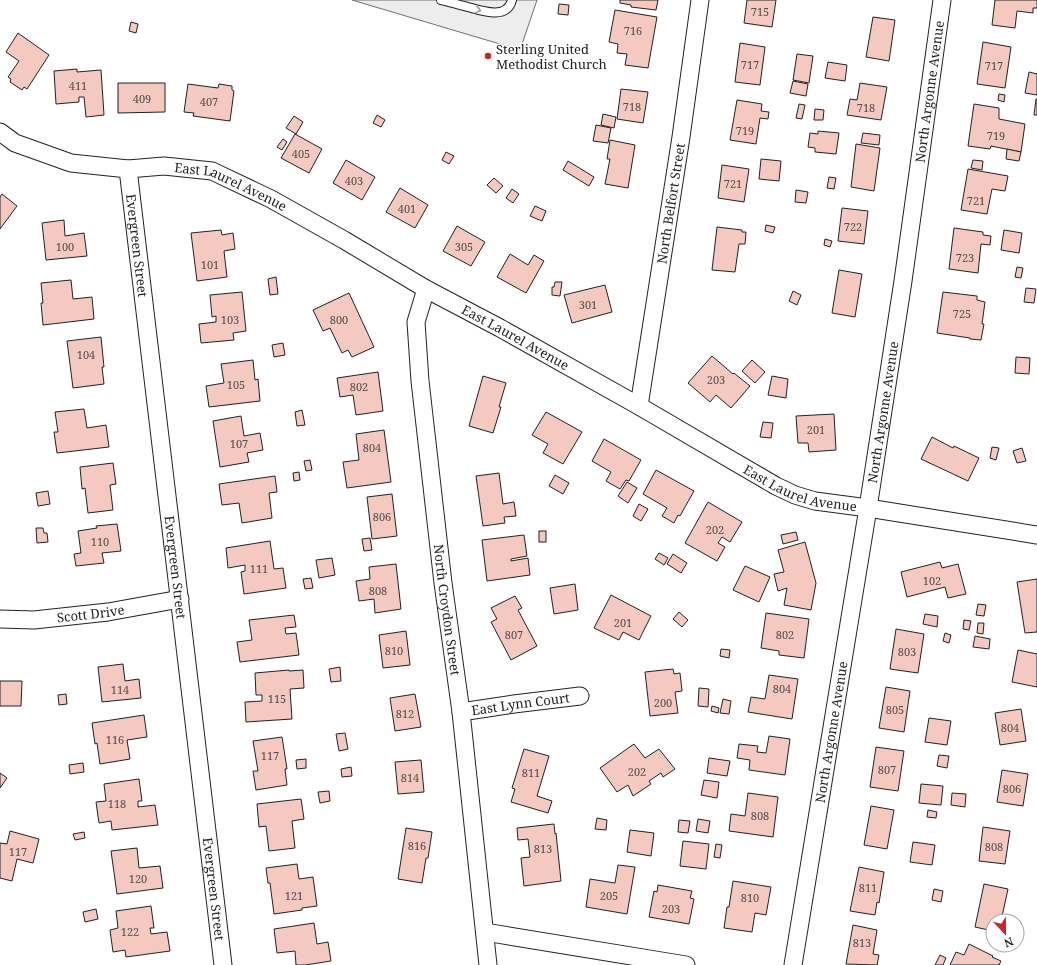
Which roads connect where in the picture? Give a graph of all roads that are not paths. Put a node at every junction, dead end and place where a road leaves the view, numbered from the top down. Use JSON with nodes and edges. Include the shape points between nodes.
{"nodes":[{"id":1,"x":441,"y":0,"type":"edge"},
{"id":2,"x":512,"y":0,"type":"edge"},
{"id":3,"x":700,"y":0,"type":"edge"},
{"id":4,"x":942,"y":0,"type":"edge"},
{"id":5,"x":0,"y":132,"type":"edge"},
{"id":6,"x":128,"y":169,"type":"junction"},
{"id":7,"x":426,"y":289,"type":"junction"},
{"id":8,"x":639,"y":406,"type":"junction"},
{"id":9,"x":868,"y":508,"type":"junction"},
{"id":10,"x":1037,"y":534,"type":"edge"},
{"id":11,"x":180,"y":599,"type":"junction"},
{"id":12,"x":0,"y":619,"type":"edge"},
{"id":13,"x":580,"y":696,"type":"dead end"},
{"id":14,"x":461,"y":712,"type":"junction"},
{"id":15,"x":485,"y":932,"type":"junction"},
{"id":16,"x":223,"y":965,"type":"edge"},
{"id":17,"x":488,"y":965,"type":"edge"},
{"id":18,"x":686,"y":965,"type":"edge"},
{"id":19,"x":793,"y":965,"type":"edge"}],
"edges":[{"from":1,"to":2,"type":"lane","one_way":true,"via":[[488,13],[504,11]]},
{"from":3,"to":8,"type":"street","name":"North Belfort Street"},
{"from":4,"to":9,"type":"street","name":"North Argonne Avenue"},
{"from":5,"to":6,"type":"street","name":"East Laurel Avenue","via":[[15,143],[71,163]]},
{"from":6,"to":7,"type":"street","name":"East Laurel Avenue","via":[[164,166],[212,171],[271,199]]},
{"from":6,"to":11,"type":"street","name":"Evergreen Street"},
{"from":7,"to":8,"type":"street","name":"East Laurel Avenue"},
{"from":7,"to":14,"type":"street","name":"North Croydon Street","via":[[416,322],[420,381],[443,583]]},
{"from":8,"to":9,"type":"street","name":"East Laurel Avenue","via":[[795,495],[815,501]]},
{"from":9,"to":10,"type":"street","name":"East Laurel Avenue"},
{"from":9,"to":19,"type":"street","name":"North Argonne Avenue"},
{"from":11,"to":12,"type":"street","name":"Scott Drive","via":[[108,612],[34,620]]},
{"from":11,"to":16,"type":"street","name":"Evergreen Street"},
{"from":13,"to":14,"type":"street","name":"East Lynn Court"},
{"from":14,"to":15,"type":"street","name":"North Croydon Street"},
{"from":15,"to":17,"type":"street","name":"North Croydon Street"},
{"from":15,"to":18,"type":"street"}]}
